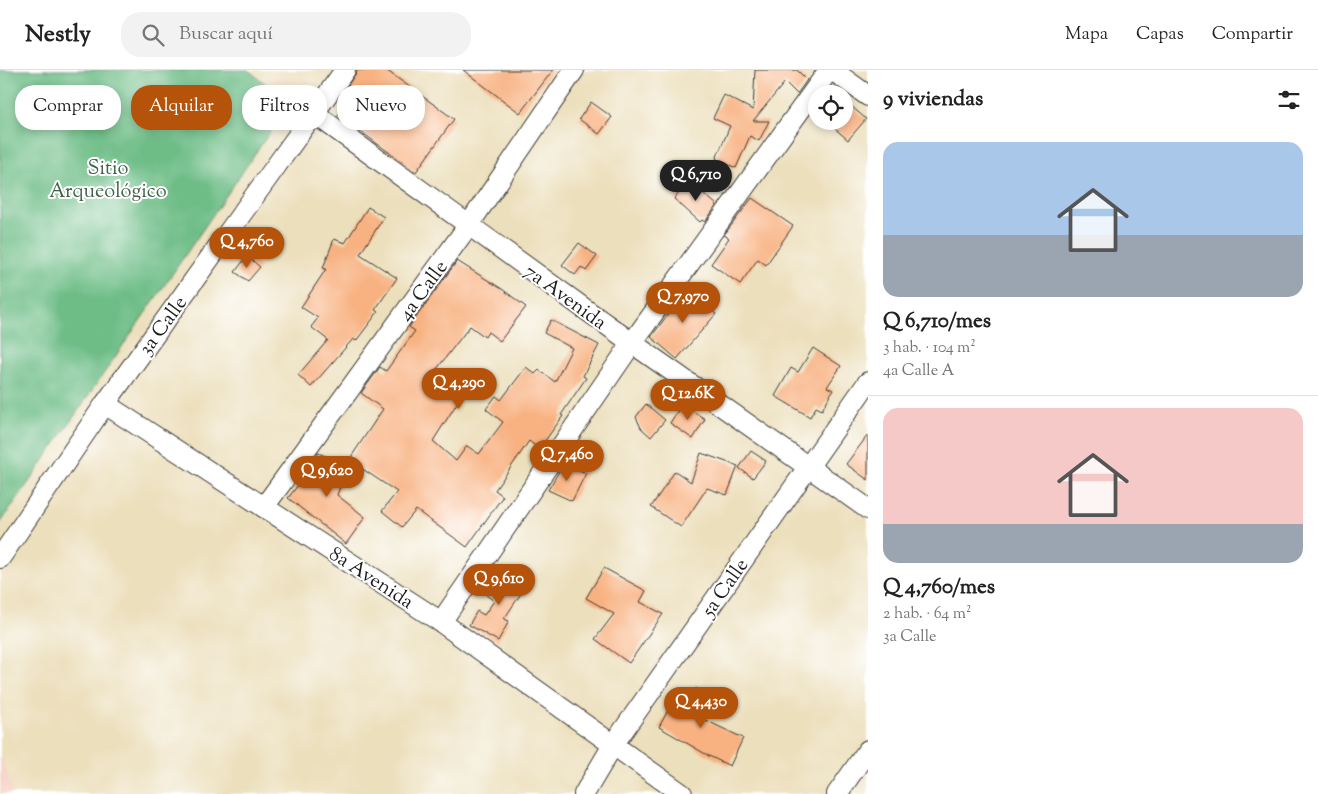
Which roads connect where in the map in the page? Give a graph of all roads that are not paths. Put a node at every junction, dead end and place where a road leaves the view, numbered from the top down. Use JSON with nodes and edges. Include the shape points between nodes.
{"nodes":[{"id":1,"x":345,"y":70,"type":"edge"},
{"id":2,"x":574,"y":70,"type":"edge"},
{"id":3,"x":831,"y":70,"type":"edge"},
{"id":4,"x":327,"y":96,"type":"edge"},
{"id":5,"x":868,"y":96,"type":"edge"},
{"id":6,"x":327,"y":123,"type":"edge"},
{"id":7,"x":303,"y":130,"type":"edge"},
{"id":8,"x":468,"y":226,"type":"junction"},
{"id":9,"x":632,"y":343,"type":"junction"},
{"id":10,"x":868,"y":382,"type":"edge"},
{"id":11,"x":105,"y":404,"type":"junction"},
{"id":12,"x":809,"y":467,"type":"junction"},
{"id":13,"x":264,"y":507,"type":"junction"},
{"id":14,"x":868,"y":509,"type":"edge"},
{"id":15,"x":0,"y":558,"type":"edge"},
{"id":16,"x":442,"y":622,"type":"junction"},
{"id":17,"x":613,"y":745,"type":"junction"},
{"id":18,"x":868,"y":750,"type":"edge"},
{"id":19,"x":584,"y":794,"type":"edge"},
{"id":20,"x":682,"y":794,"type":"edge"},
{"id":21,"x":837,"y":794,"type":"edge"}],
"edges":[{"from":1,"to":4,"type":"street","name":"3a Calle"},
{"from":2,"to":8,"type":"street","name":"4a Calle"},
{"from":3,"to":5,"type":"street"},
{"from":3,"to":9,"type":"street"},
{"from":6,"to":8,"type":"street","name":"7a Avenida"},
{"from":7,"to":11,"type":"street","name":"3a Calle"},
{"from":8,"to":9,"type":"street","name":"7a Avenida"},
{"from":8,"to":13,"type":"street","name":"4a Calle"},
{"from":9,"to":12,"type":"street","name":"7a Avenida"},
{"from":9,"to":16,"type":"street"},
{"from":10,"to":12,"type":"street","name":"5a Calle"},
{"from":11,"to":13,"type":"street","name":"8a Avenida"},
{"from":11,"to":15,"type":"street","name":"3a Calle"},
{"from":12,"to":14,"type":"street","name":"7a Avenida"},
{"from":12,"to":17,"type":"street","name":"5a Calle"},
{"from":13,"to":16,"type":"street","name":"8a Avenida"},
{"from":16,"to":17,"type":"street","name":"8a Avenida"},
{"from":17,"to":19,"type":"street","name":"5a Calle"},
{"from":17,"to":20,"type":"street","name":"8a Avenida"},
{"from":18,"to":21,"type":"street"}]}
